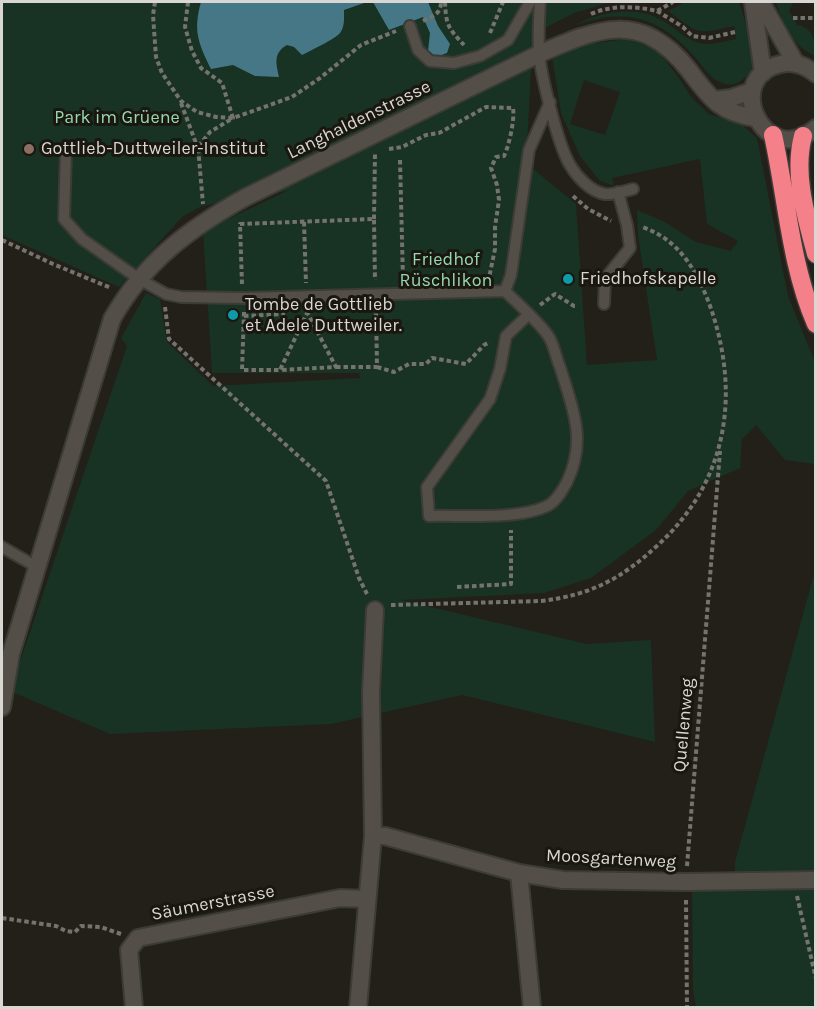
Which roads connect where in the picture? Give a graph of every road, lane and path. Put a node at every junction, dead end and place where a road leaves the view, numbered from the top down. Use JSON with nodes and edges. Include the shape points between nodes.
{"nodes":[{"id":1,"x":155,"y":2,"type":"edge"},
{"id":2,"x":188,"y":2,"type":"edge"},
{"id":3,"x":444,"y":2,"type":"edge"},
{"id":4,"x":503,"y":2,"type":"edge"},
{"id":5,"x":530,"y":2,"type":"edge"},
{"id":6,"x":540,"y":2,"type":"edge"},
{"id":7,"x":753,"y":2,"type":"edge"},
{"id":8,"x":761,"y":2,"type":"edge"},
{"id":9,"x":657,"y":11,"type":"dead end"},
{"id":10,"x":793,"y":18,"type":"dead end"},
{"id":11,"x":816,"y":18,"type":"edge"},
{"id":12,"x":410,"y":26,"type":"junction"},
{"id":13,"x":735,"y":32,"type":"dead end"},
{"id":14,"x":485,"y":40,"type":"dead end"},
{"id":15,"x":472,"y":48,"type":"dead end"},
{"id":16,"x":539,"y":54,"type":"junction"},
{"id":17,"x":796,"y":64,"type":"junction"},
{"id":18,"x":763,"y":73,"type":"junction"},
{"id":19,"x":816,"y":74,"type":"edge"},
{"id":20,"x":752,"y":91,"type":"junction"},
{"id":21,"x":714,"y":100,"type":"junction"},
{"id":22,"x":181,"y":101,"type":"junction"},
{"id":23,"x":550,"y":102,"type":"junction"},
{"id":24,"x":234,"y":118,"type":"junction"},
{"id":25,"x":756,"y":118,"type":"junction"},
{"id":26,"x":809,"y":132,"type":"edge"},
{"id":27,"x":773,"y":135,"type":"junction"},
{"id":28,"x":198,"y":147,"type":"junction"},
{"id":29,"x":66,"y":151,"type":"dead end"},
{"id":30,"x":400,"y":160,"type":"dead end"},
{"id":31,"x":633,"y":189,"type":"dead end"},
{"id":32,"x":618,"y":192,"type":"junction"},
{"id":33,"x":208,"y":219,"type":"junction"},
{"id":34,"x":374,"y":219,"type":"junction"},
{"id":35,"x":304,"y":222,"type":"junction"},
{"id":36,"x":627,"y":225,"type":"junction"},
{"id":37,"x":2,"y":240,"type":"edge"},
{"id":38,"x":816,"y":254,"type":"edge"},
{"id":39,"x":139,"y":279,"type":"junction"},
{"id":40,"x":113,"y":288,"type":"dead end"},
{"id":41,"x":505,"y":291,"type":"junction"},
{"id":42,"x":486,"y":292,"type":"junction"},
{"id":43,"x":403,"y":293,"type":"junction"},
{"id":44,"x":166,"y":294,"type":"junction"},
{"id":45,"x":375,"y":294,"type":"junction"},
{"id":46,"x":307,"y":296,"type":"junction"},
{"id":47,"x":243,"y":298,"type":"junction"},
{"id":48,"x":604,"y":304,"type":"dead end"},
{"id":49,"x":577,"y":306,"type":"dead end"},
{"id":50,"x":308,"y":314,"type":"junction"},
{"id":51,"x":528,"y":315,"type":"junction"},
{"id":52,"x":816,"y":324,"type":"edge"},
{"id":53,"x":506,"y":336,"type":"junction"},
{"id":54,"x":336,"y":367,"type":"junction"},
{"id":55,"x":377,"y":367,"type":"junction"},
{"id":56,"x":280,"y":370,"type":"junction"},
{"id":57,"x":721,"y":445,"type":"junction"},
{"id":58,"x":511,"y":514,"type":"junction"},
{"id":59,"x":2,"y":547,"type":"edge"},
{"id":60,"x":37,"y":567,"type":"junction"},
{"id":61,"x":457,"y":587,"type":"dead end"},
{"id":62,"x":375,"y":610,"type":"junction"},
{"id":63,"x":2,"y":707,"type":"edge"},
{"id":64,"x":373,"y":836,"type":"junction"},
{"id":65,"x":519,"y":873,"type":"junction"},
{"id":66,"x":796,"y":880,"type":"junction"},
{"id":67,"x":816,"y":880,"type":"edge"},
{"id":68,"x":686,"y":882,"type":"junction"},
{"id":69,"x":367,"y":899,"type":"junction"},
{"id":70,"x":2,"y":918,"type":"edge"},
{"id":71,"x":134,"y":943,"type":"junction"},
{"id":72,"x":816,"y":979,"type":"edge"},
{"id":73,"x":134,"y":1008,"type":"edge"},
{"id":74,"x":358,"y":1008,"type":"edge"},
{"id":75,"x":532,"y":1008,"type":"edge"},
{"id":76,"x":687,"y":1008,"type":"edge"}],
"edges":[{"from":1,"to":22,"type":"path","via":[[156,57]]},
{"from":2,"to":24,"type":"path","via":[[185,27],[192,51],[201,68],[222,83]]},
{"from":3,"to":12,"type":"path","via":[[437,14]]},
{"from":3,"to":15,"type":"path","via":[[445,21],[454,35]]},
{"from":4,"to":14,"type":"path"},
{"from":5,"to":12,"type":"lane","via":[[508,40],[480,56],[454,63],[430,61],[418,50]]},
{"from":6,"to":16,"type":"lane"},
{"from":7,"to":18,"type":"street"},
{"from":8,"to":17,"type":"street"},
{"from":9,"to":13,"type":"path","via":[[692,36],[709,38]]},
{"from":10,"to":11,"type":"path"},
{"from":12,"to":24,"type":"path","via":[[361,45],[292,97]]},
{"from":16,"to":21,"type":"street","name":"Langhaldenstrasse","via":[[599,31],[641,32],[669,47]]},
{"from":16,"to":23,"type":"lane"},
{"from":16,"to":33,"type":"street","name":"Langhaldenstrasse"},
{"from":17,"to":18,"type":"street","via":[[782,64]]},
{"from":17,"to":19,"type":"street"},
{"from":18,"to":20,"type":"street"},
{"from":20,"to":21,"type":"street"},
{"from":20,"to":25,"type":"street"},
{"from":21,"to":25,"type":"street","name":"Langhaldenstrasse","via":[[738,115]]},
{"from":22,"to":24,"type":"path","via":[[197,112]]},
{"from":22,"to":28,"type":"path"},
{"from":23,"to":32,"type":"lane","via":[[563,150],[579,177],[592,189],[605,194]]},
{"from":23,"to":41,"type":"lane","via":[[529,150],[511,274]]},
{"from":24,"to":28,"type":"path","via":[[210,132]]},
{"from":25,"to":27,"type":"street"},
{"from":26,"to":27,"type":"street","via":[[788,139]]},
{"from":26,"to":38,"type":"highway","via":[[798,165]]},
{"from":27,"to":52,"type":"highway","via":[[795,257]]},
{"from":28,"to":33,"type":"path","via":[[203,209]]},
{"from":29,"to":39,"type":"lane","via":[[64,219],[82,239]]},
{"from":30,"to":43,"type":"path"},
{"from":31,"to":32,"type":"lane"},
{"from":32,"to":36,"type":"lane"},
{"from":33,"to":39,"type":"street","name":"Langhaldenstrasse"},
{"from":34,"to":35,"type":"path"},
{"from":34,"to":42,"type":"path","via":[[375,152],[439,133],[486,107],[513,108],[509,146],[504,156],[496,157],[491,168],[499,200]]},
{"from":34,"to":45,"type":"path"},
{"from":35,"to":46,"type":"path"},
{"from":35,"to":47,"type":"path","via":[[240,224]]},
{"from":36,"to":48,"type":"lane","via":[[630,248],[604,279]]},
{"from":36,"to":57,"type":"path","via":[[656,232],[672,243],[685,256],[705,293],[715,319],[726,383]]},
{"from":37,"to":40,"type":"path"},
{"from":39,"to":44,"type":"lane"},
{"from":39,"to":60,"type":"street","name":"Langhaldenstrasse","via":[[112,319]]},
{"from":41,"to":42,"type":"lane"},
{"from":41,"to":51,"type":"lane"},
{"from":42,"to":43,"type":"lane"},
{"from":43,"to":45,"type":"lane"},
{"from":44,"to":47,"type":"lane"},
{"from":44,"to":62,"type":"path","via":[[170,339],[326,481],[359,578]]},
{"from":45,"to":46,"type":"lane"},
{"from":45,"to":55,"type":"path"},
{"from":46,"to":47,"type":"lane"},
{"from":46,"to":50,"type":"path"},
{"from":47,"to":56,"type":"path","via":[[242,370]]},
{"from":49,"to":51,"type":"path","via":[[555,294]]},
{"from":50,"to":54,"type":"path"},
{"from":50,"to":56,"type":"path"},
{"from":51,"to":53,"type":"lane"},
{"from":51,"to":58,"type":"lane","via":[[550,338],[575,415],[576,456],[562,492],[549,506]]},
{"from":53,"to":55,"type":"path","via":[[484,345],[466,364],[432,358],[426,364],[409,364],[394,372]]},
{"from":53,"to":58,"type":"lane","via":[[490,399],[427,487],[429,516]]},
{"from":54,"to":55,"type":"path"},
{"from":54,"to":56,"type":"path"},
{"from":57,"to":62,"type":"path","via":[[699,498],[671,534],[620,576],[590,591],[541,601],[387,605]]},
{"from":57,"to":68,"type":"path","name":"Quellenweg"},
{"from":58,"to":61,"type":"path","via":[[511,584]]},
{"from":59,"to":60,"type":"lane"},
{"from":60,"to":63,"type":"street","name":"Langhaldenstrasse","via":[[11,654]]},
{"from":62,"to":64,"type":"street","via":[[371,691]]},
{"from":64,"to":65,"type":"street","name":"Moosgartenweg"},
{"from":64,"to":69,"type":"street"},
{"from":65,"to":68,"type":"street","name":"Moosgartenweg","via":[[563,880]]},
{"from":65,"to":75,"type":"street"},
{"from":66,"to":67,"type":"street","name":"Moosgartenweg"},
{"from":66,"to":68,"type":"street","name":"Moosgartenweg"},
{"from":66,"to":72,"type":"path"},
{"from":68,"to":76,"type":"path","name":"Quellenweg"},
{"from":69,"to":71,"type":"street","name":"Säumerstrasse","via":[[340,898],[138,938]]},
{"from":69,"to":74,"type":"street"},
{"from":70,"to":71,"type":"path","via":[[75,932],[81,926],[101,927],[117,931]]},
{"from":71,"to":73,"type":"street","name":"Säumerstrasse","via":[[129,950]]}]}
